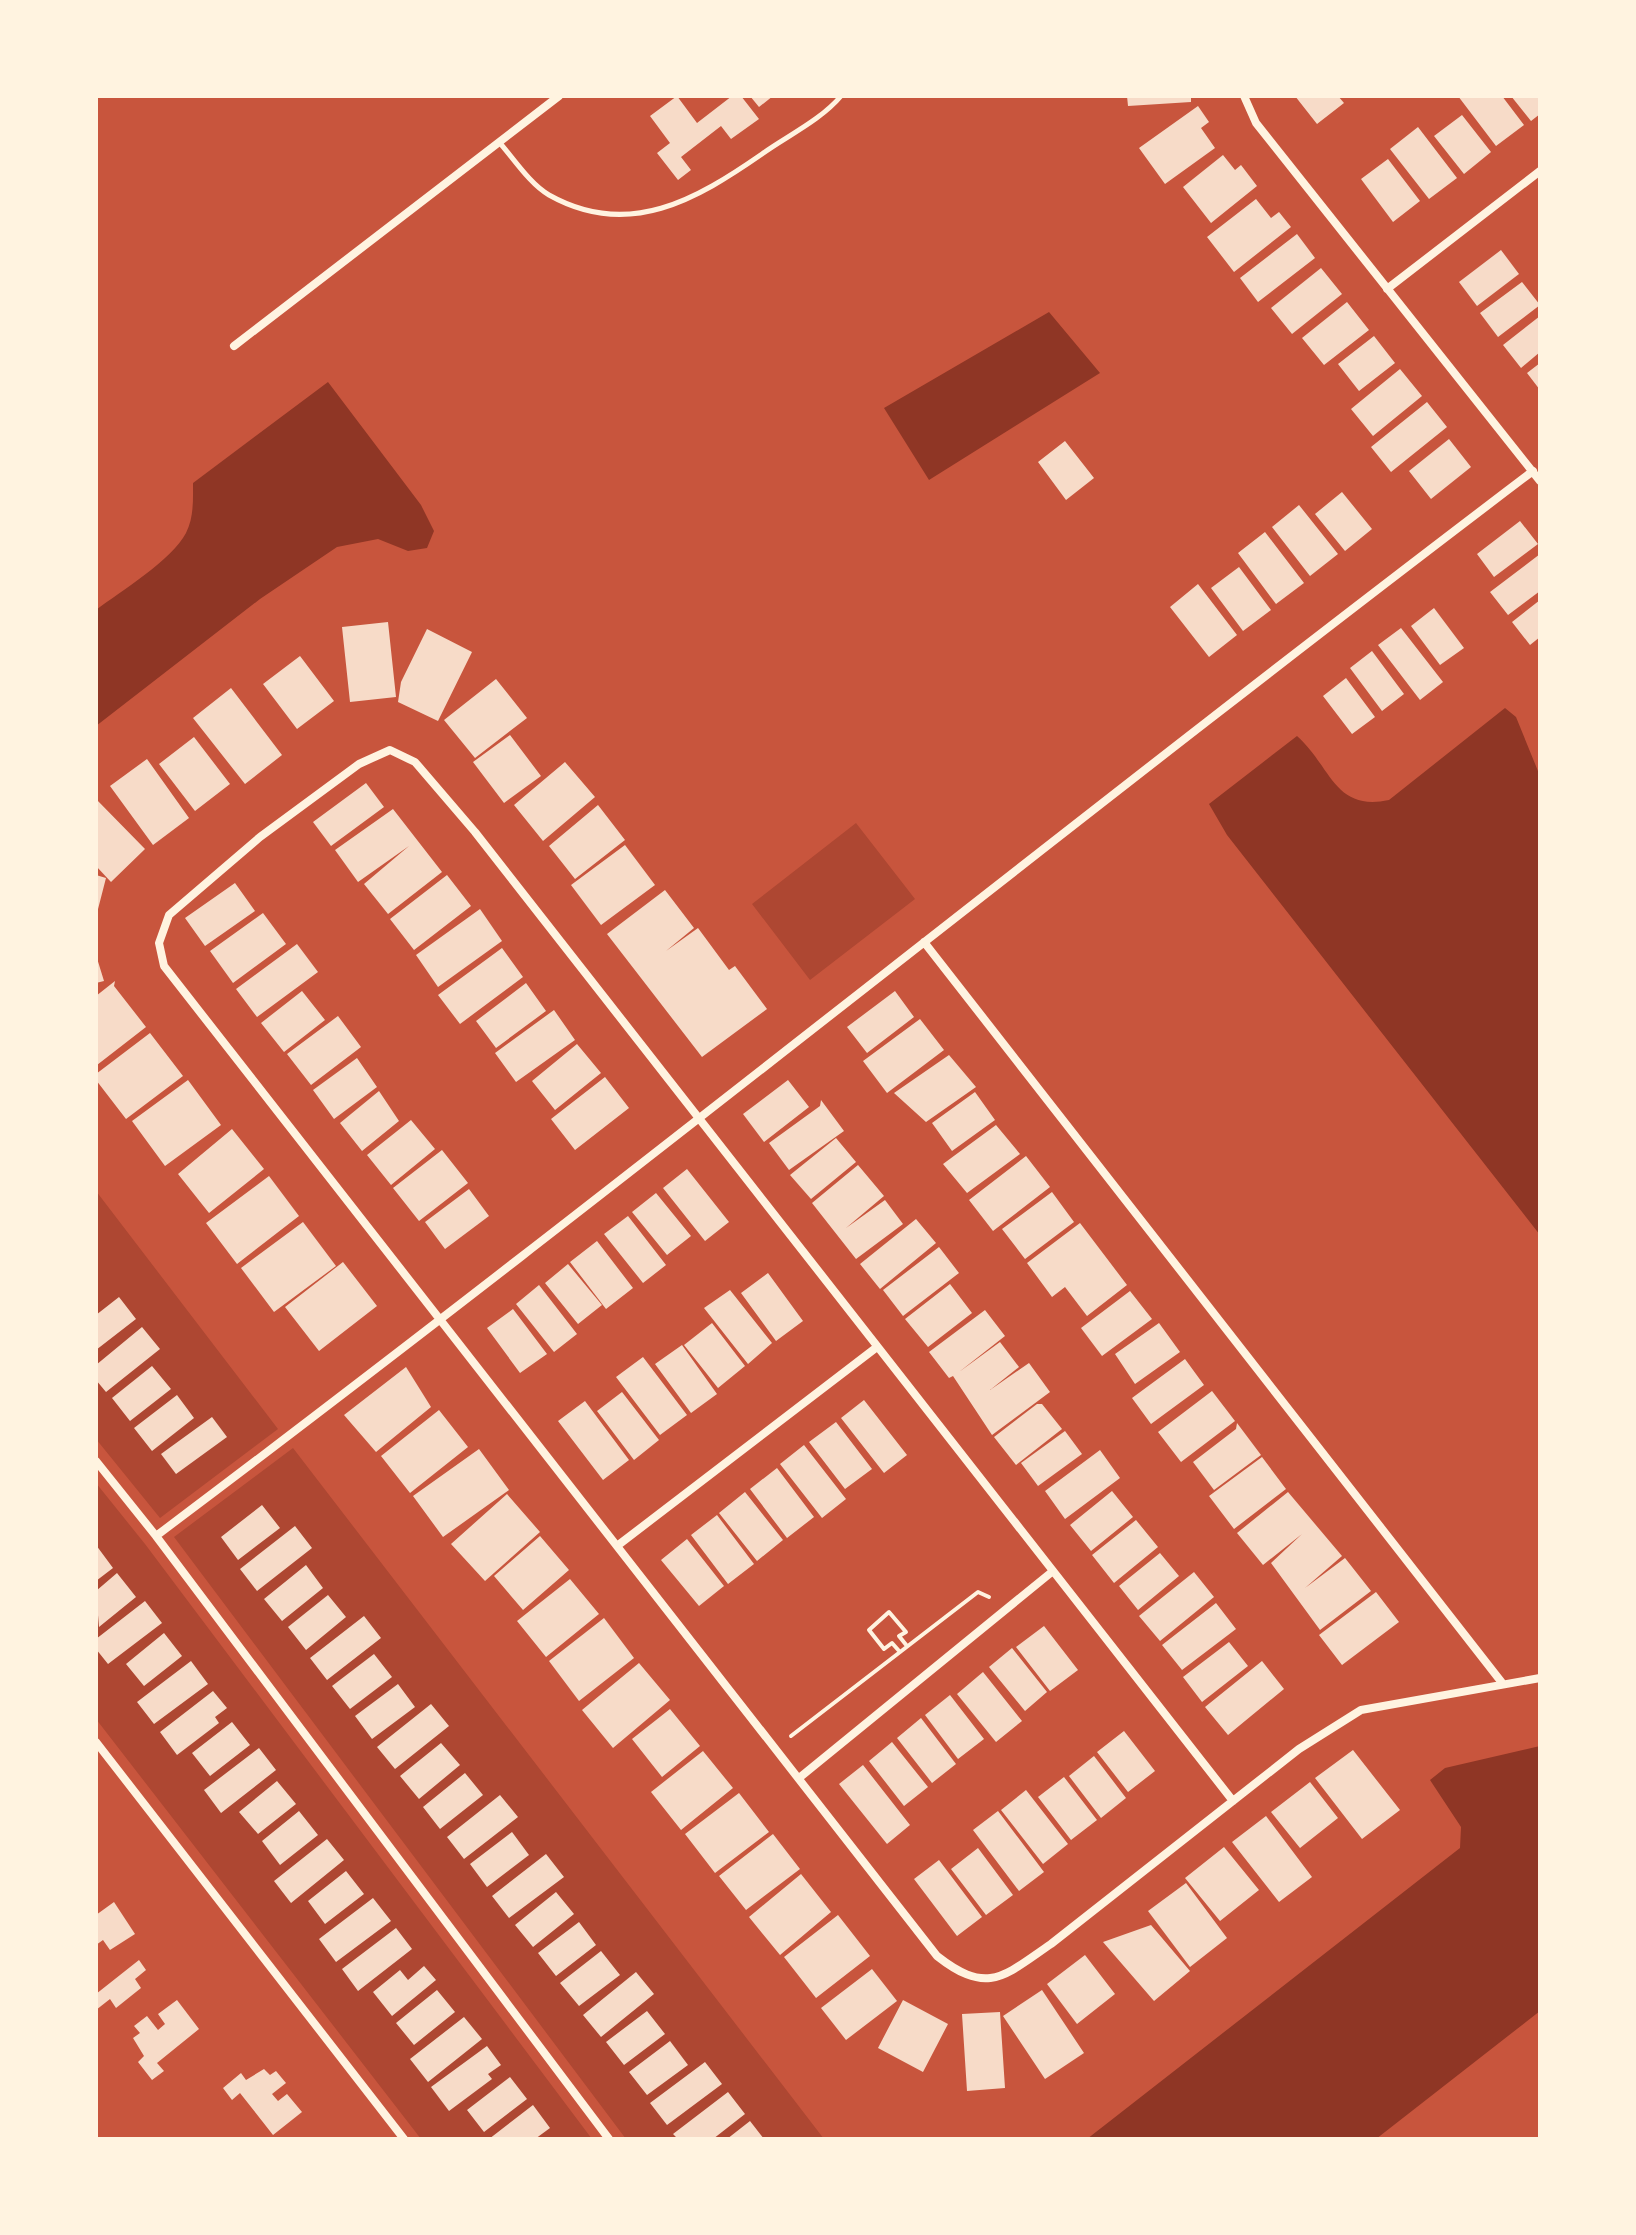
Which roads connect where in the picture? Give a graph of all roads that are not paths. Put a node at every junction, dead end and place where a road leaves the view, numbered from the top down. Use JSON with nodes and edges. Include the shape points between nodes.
{"nodes":[{"id":1,"x":559,"y":96,"type":"edge"},
{"id":2,"x":841,"y":96,"type":"edge"},
{"id":3,"x":1244,"y":96,"type":"edge"},
{"id":4,"x":499,"y":142,"type":"junction"},
{"id":5,"x":1540,"y":171,"type":"edge"},
{"id":6,"x":1387,"y":289,"type":"junction"},
{"id":7,"x":234,"y":346,"type":"dead end"},
{"id":8,"x":1533,"y":471,"type":"junction"},
{"id":9,"x":1540,"y":481,"type":"edge"},
{"id":10,"x":924,"y":942,"type":"junction"},
{"id":11,"x":698,"y":1117,"type":"junction"},
{"id":12,"x":442,"y":1321,"type":"junction"},
{"id":13,"x":877,"y":1347,"type":"junction"},
{"id":14,"x":96,"y":1461,"type":"edge"},
{"id":15,"x":156,"y":1536,"type":"junction"},
{"id":16,"x":617,"y":1546,"type":"junction"},
{"id":17,"x":1053,"y":1571,"type":"junction"},
{"id":18,"x":1540,"y":1678,"type":"edge"},
{"id":19,"x":1503,"y":1684,"type":"junction"},
{"id":20,"x":96,"y":1742,"type":"edge"},
{"id":21,"x":799,"y":1778,"type":"junction"},
{"id":22,"x":1233,"y":1801,"type":"junction"},
{"id":23,"x":404,"y":2139,"type":"edge"},
{"id":24,"x":609,"y":2139,"type":"edge"}],
"edges":[{"from":1,"to":4,"type":"street"},
{"from":2,"to":4,"type":"lane","via":[[715,187],[673,207],[622,215],[583,209],[547,194]]},
{"from":3,"to":6,"type":"street","via":[[1256,123]]},
{"from":4,"to":7,"type":"street"},
{"from":5,"to":6,"type":"street"},
{"from":6,"to":8,"type":"street"},
{"from":8,"to":9,"type":"street"},
{"from":8,"to":10,"type":"street"},
{"from":10,"to":11,"type":"street"},
{"from":10,"to":19,"type":"street"},
{"from":11,"to":12,"type":"street"},
{"from":11,"to":12,"type":"street","via":[[415,762],[390,750],[359,764],[260,837],[169,915],[159,943],[164,966]]},
{"from":11,"to":13,"type":"street"},
{"from":12,"to":15,"type":"street"},
{"from":12,"to":16,"type":"street"},
{"from":13,"to":16,"type":"street"},
{"from":13,"to":17,"type":"street"},
{"from":14,"to":15,"type":"street"},
{"from":15,"to":24,"type":"street"},
{"from":16,"to":21,"type":"street"},
{"from":17,"to":21,"type":"street"},
{"from":17,"to":22,"type":"street"},
{"from":18,"to":19,"type":"street"},
{"from":19,"to":22,"type":"street","via":[[1361,1710],[1299,1749]]},
{"from":20,"to":23,"type":"street"},
{"from":21,"to":22,"type":"street","via":[[937,1956],[980,1981],[1012,1971],[1051,1944]]}]}
